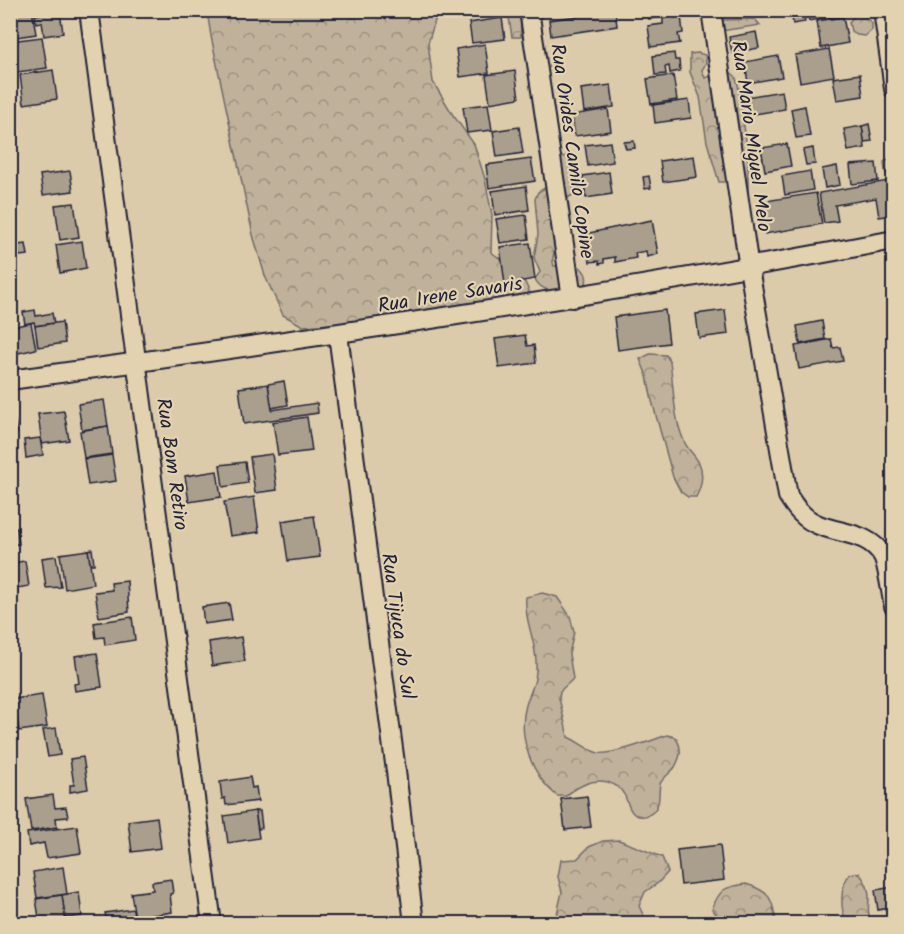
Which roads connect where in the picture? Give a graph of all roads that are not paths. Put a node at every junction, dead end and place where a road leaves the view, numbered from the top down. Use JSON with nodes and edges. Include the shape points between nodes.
{"nodes":[{"id":1,"x":89,"y":10,"type":"edge"},
{"id":2,"x":529,"y":10,"type":"edge"},
{"id":3,"x":711,"y":10,"type":"edge"},
{"id":4,"x":883,"y":10,"type":"edge"},
{"id":5,"x":894,"y":89,"type":"edge"},
{"id":6,"x":894,"y":240,"type":"edge"},
{"id":7,"x":748,"y":268,"type":"junction"},
{"id":8,"x":572,"y":298,"type":"junction"},
{"id":9,"x":338,"y":334,"type":"junction"},
{"id":10,"x":137,"y":362,"type":"junction"},
{"id":11,"x":10,"y":380,"type":"edge"},
{"id":12,"x":894,"y":606,"type":"edge"},
{"id":13,"x":414,"y":923,"type":"edge"},
{"id":14,"x":212,"y":924,"type":"edge"}],
"edges":[{"from":1,"to":10,"type":"street","name":"Rua Bom Retiro"},
{"from":2,"to":8,"type":"street","name":"Rua Orides Camilo Copine"},
{"from":3,"to":7,"type":"street","name":"Rua Mario Miguel Melo"},
{"from":4,"to":5,"type":"street"},
{"from":6,"to":7,"type":"street","name":"Rua Irene Savaris"},
{"from":7,"to":8,"type":"street","name":"Rua Irene Savaris"},
{"from":7,"to":12,"type":"street","name":"Rua Mario Miguel Melo","via":[[788,496],[802,516],[871,543],[883,556]]},
{"from":8,"to":9,"type":"street","name":"Rua Irene Savaris"},
{"from":9,"to":10,"type":"street","name":"Rua Irene Savaris"},
{"from":9,"to":13,"type":"street","name":"Rua Tijuca do Sul"},
{"from":10,"to":11,"type":"street","name":"Rua Irene Savaris"},
{"from":10,"to":14,"type":"street","name":"Rua Bom Retiro"}]}
